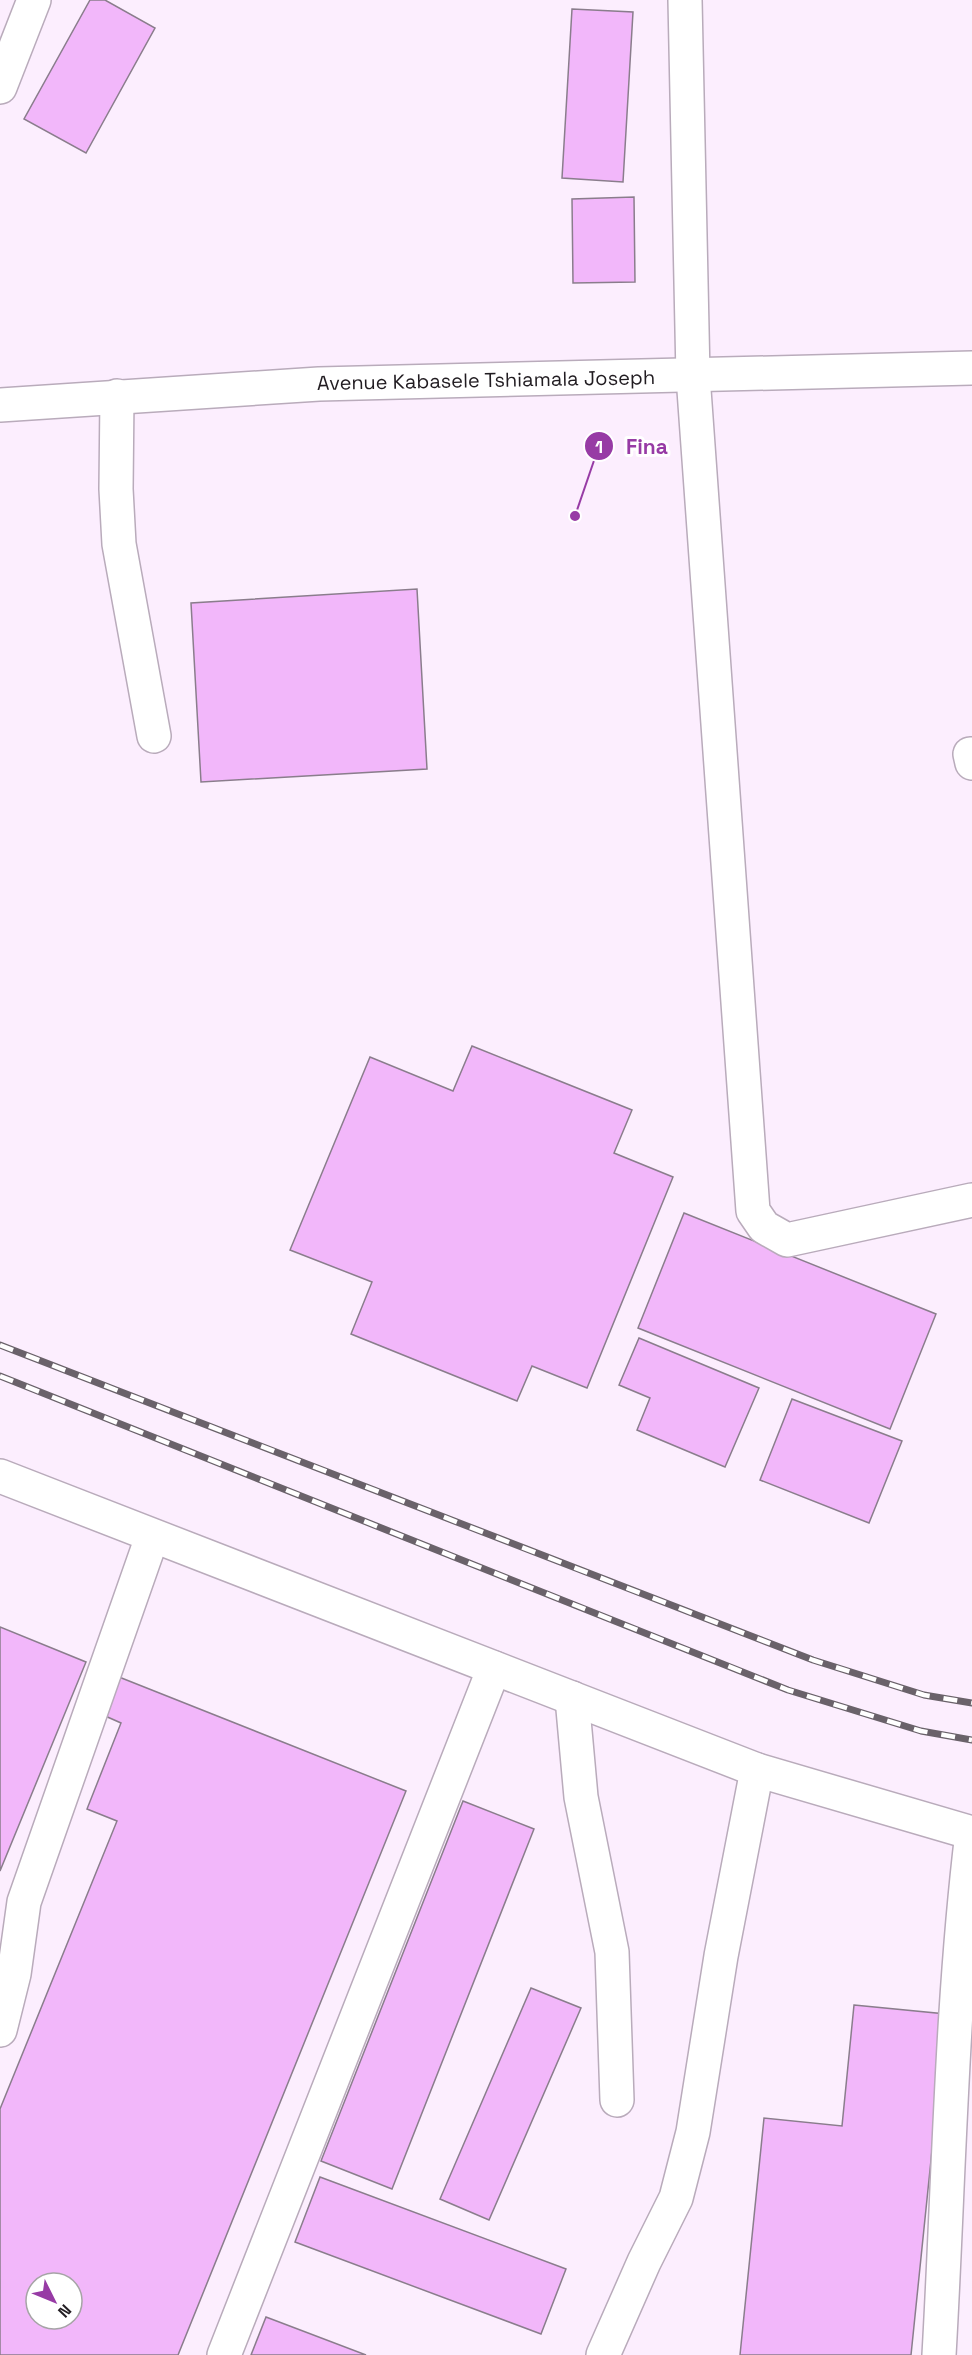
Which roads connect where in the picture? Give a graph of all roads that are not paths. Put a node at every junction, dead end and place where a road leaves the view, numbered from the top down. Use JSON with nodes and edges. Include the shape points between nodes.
{"nodes":[{"id":1,"x":34,"y":0,"type":"edge"},
{"id":2,"x":685,"y":0,"type":"edge"},
{"id":3,"x":0,"y":87,"type":"edge"},
{"id":4,"x":972,"y":368,"type":"edge"},
{"id":5,"x":693,"y":376,"type":"junction"},
{"id":6,"x":117,"y":396,"type":"junction"},
{"id":7,"x":0,"y":405,"type":"edge"},
{"id":8,"x":154,"y":736,"type":"dead end"},
{"id":9,"x":972,"y":1200,"type":"edge"},
{"id":10,"x":0,"y":1476,"type":"edge"},
{"id":11,"x":152,"y":1537,"type":"junction"},
{"id":12,"x":494,"y":1668,"type":"junction"},
{"id":13,"x":572,"y":1698,"type":"junction"},
{"id":14,"x":758,"y":1770,"type":"junction"},
{"id":15,"x":972,"y":1833,"type":"edge"},
{"id":16,"x":1,"y":2023,"type":"edge"},
{"id":17,"x":617,"y":2100,"type":"dead end"},
{"id":18,"x":224,"y":2355,"type":"edge"},
{"id":19,"x":603,"y":2355,"type":"edge"},
{"id":20,"x":939,"y":2355,"type":"edge"}],
"edges":[{"from":1,"to":3,"type":"main road"},
{"from":2,"to":5,"type":"main road"},
{"from":4,"to":5,"type":"main road","name":"Avenue Kabasele Tshiamala Joseph"},
{"from":5,"to":6,"type":"main road","name":"Avenue Kabasele Tshiamala Joseph","via":[[319,384]]},
{"from":5,"to":9,"type":"main road","via":[[753,1211],[764,1227],[787,1239]]},
{"from":6,"to":7,"type":"main road","name":"Avenue Kabasele Tshiamala Joseph"},
{"from":6,"to":8,"type":"main road","via":[[119,544]]},
{"from":10,"to":11,"type":"main road"},
{"from":11,"to":12,"type":"main road"},
{"from":11,"to":16,"type":"main road","via":[[24,1902],[14,1974]]},
{"from":12,"to":13,"type":"main road"},
{"from":12,"to":18,"type":"main road"},
{"from":13,"to":14,"type":"main road"},
{"from":13,"to":17,"type":"main road","via":[[581,1797],[612,1952]]},
{"from":14,"to":15,"type":"main road"},
{"from":14,"to":19,"type":"main road","via":[[721,1956],[693,2132],[676,2198]]},
{"from":15,"to":20,"type":"main road","via":[[960,1927]]}]}
